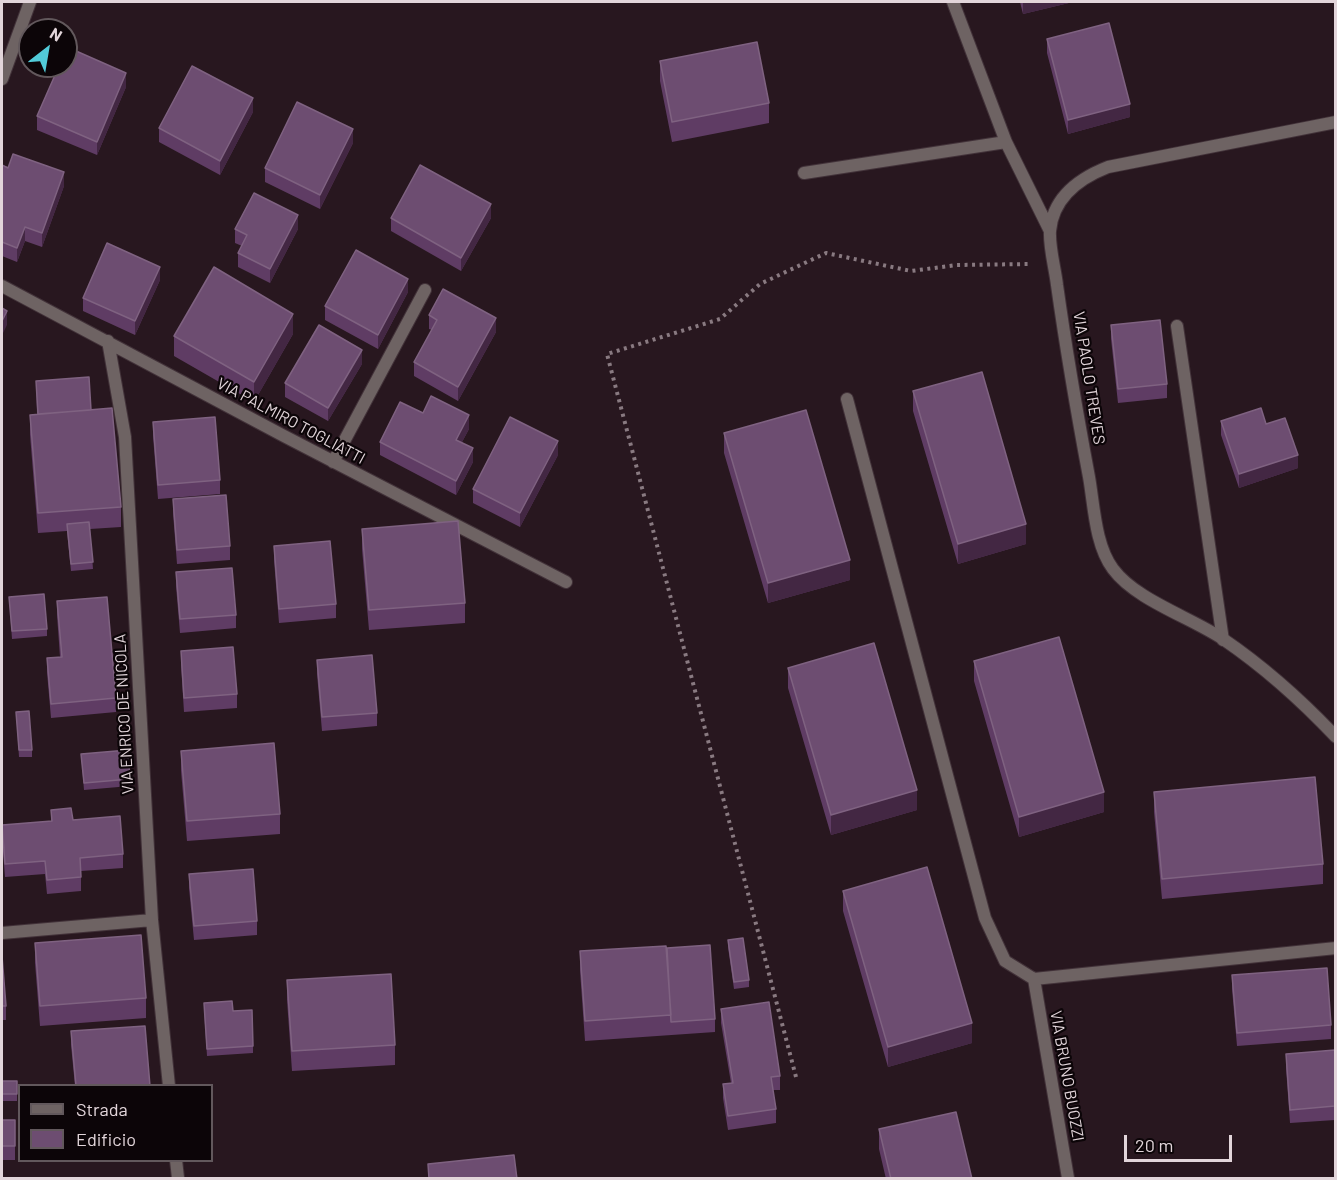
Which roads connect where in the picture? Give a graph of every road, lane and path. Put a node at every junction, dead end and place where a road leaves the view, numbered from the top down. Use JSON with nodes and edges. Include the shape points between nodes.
{"nodes":[{"id":1,"x":30,"y":2,"type":"edge"},
{"id":2,"x":952,"y":2,"type":"edge"},
{"id":3,"x":2,"y":79,"type":"edge"},
{"id":4,"x":1335,"y":122,"type":"edge"},
{"id":5,"x":1006,"y":142,"type":"junction"},
{"id":6,"x":804,"y":173,"type":"dead end"},
{"id":7,"x":1050,"y":231,"type":"junction"},
{"id":8,"x":1054,"y":264,"type":"junction"},
{"id":9,"x":2,"y":286,"type":"edge"},
{"id":10,"x":425,"y":290,"type":"dead end"},
{"id":11,"x":1177,"y":326,"type":"dead end"},
{"id":12,"x":108,"y":341,"type":"junction"},
{"id":13,"x":847,"y":399,"type":"dead end"},
{"id":14,"x":333,"y":462,"type":"junction"},
{"id":15,"x":566,"y":582,"type":"dead end"},
{"id":16,"x":1224,"y":640,"type":"junction"},
{"id":17,"x":1335,"y":737,"type":"edge"},
{"id":18,"x":152,"y":920,"type":"junction"},
{"id":19,"x":2,"y":933,"type":"edge"},
{"id":20,"x":1335,"y":948,"type":"edge"},
{"id":21,"x":1034,"y":979,"type":"junction"},
{"id":22,"x":796,"y":1077,"type":"dead end"},
{"id":23,"x":169,"y":1084,"type":"edge"},
{"id":24,"x":176,"y":1162,"type":"edge"},
{"id":25,"x":178,"y":1179,"type":"edge"},
{"id":26,"x":1068,"y":1179,"type":"edge"}],
"edges":[{"from":1,"to":3,"type":"street"},
{"from":2,"to":5,"type":"street"},
{"from":4,"to":7,"type":"street","name":"VIA PAOLO TREVES","via":[[1108,167],[1068,191],[1057,208]]},
{"from":5,"to":6,"type":"street"},
{"from":5,"to":7,"type":"street"},
{"from":7,"to":8,"type":"street","name":"VIA PAOLO TREVES"},
{"from":8,"to":16,"type":"street","name":"VIA PAOLO TREVES","via":[[1104,552],[1122,579]]},
{"from":8,"to":22,"type":"path","via":[[957,265],[911,271],[826,253],[760,284],[720,319],[606,354]]},
{"from":9,"to":12,"type":"street","name":"VIA PALMIRO TOGLIATTI"},
{"from":10,"to":14,"type":"street"},
{"from":11,"to":16,"type":"street"},
{"from":12,"to":14,"type":"street","name":"VIA PALMIRO TOGLIATTI"},
{"from":12,"to":18,"type":"street","name":"VIA ENRICO DE NICOLA","via":[[125,437]]},
{"from":13,"to":21,"type":"street","via":[[985,918],[1005,961]]},
{"from":14,"to":15,"type":"street","name":"VIA PALMIRO TOGLIATTI"},
{"from":16,"to":17,"type":"street","name":"VIA PAOLO TREVES","via":[[1275,679]]},
{"from":18,"to":19,"type":"street"},
{"from":18,"to":23,"type":"street","name":"VIA ENRICO DE NICOLA"},
{"from":20,"to":21,"type":"street"},
{"from":21,"to":26,"type":"street","name":"VIA BRUNO BUOZZI"},
{"from":24,"to":25,"type":"street"}]}
